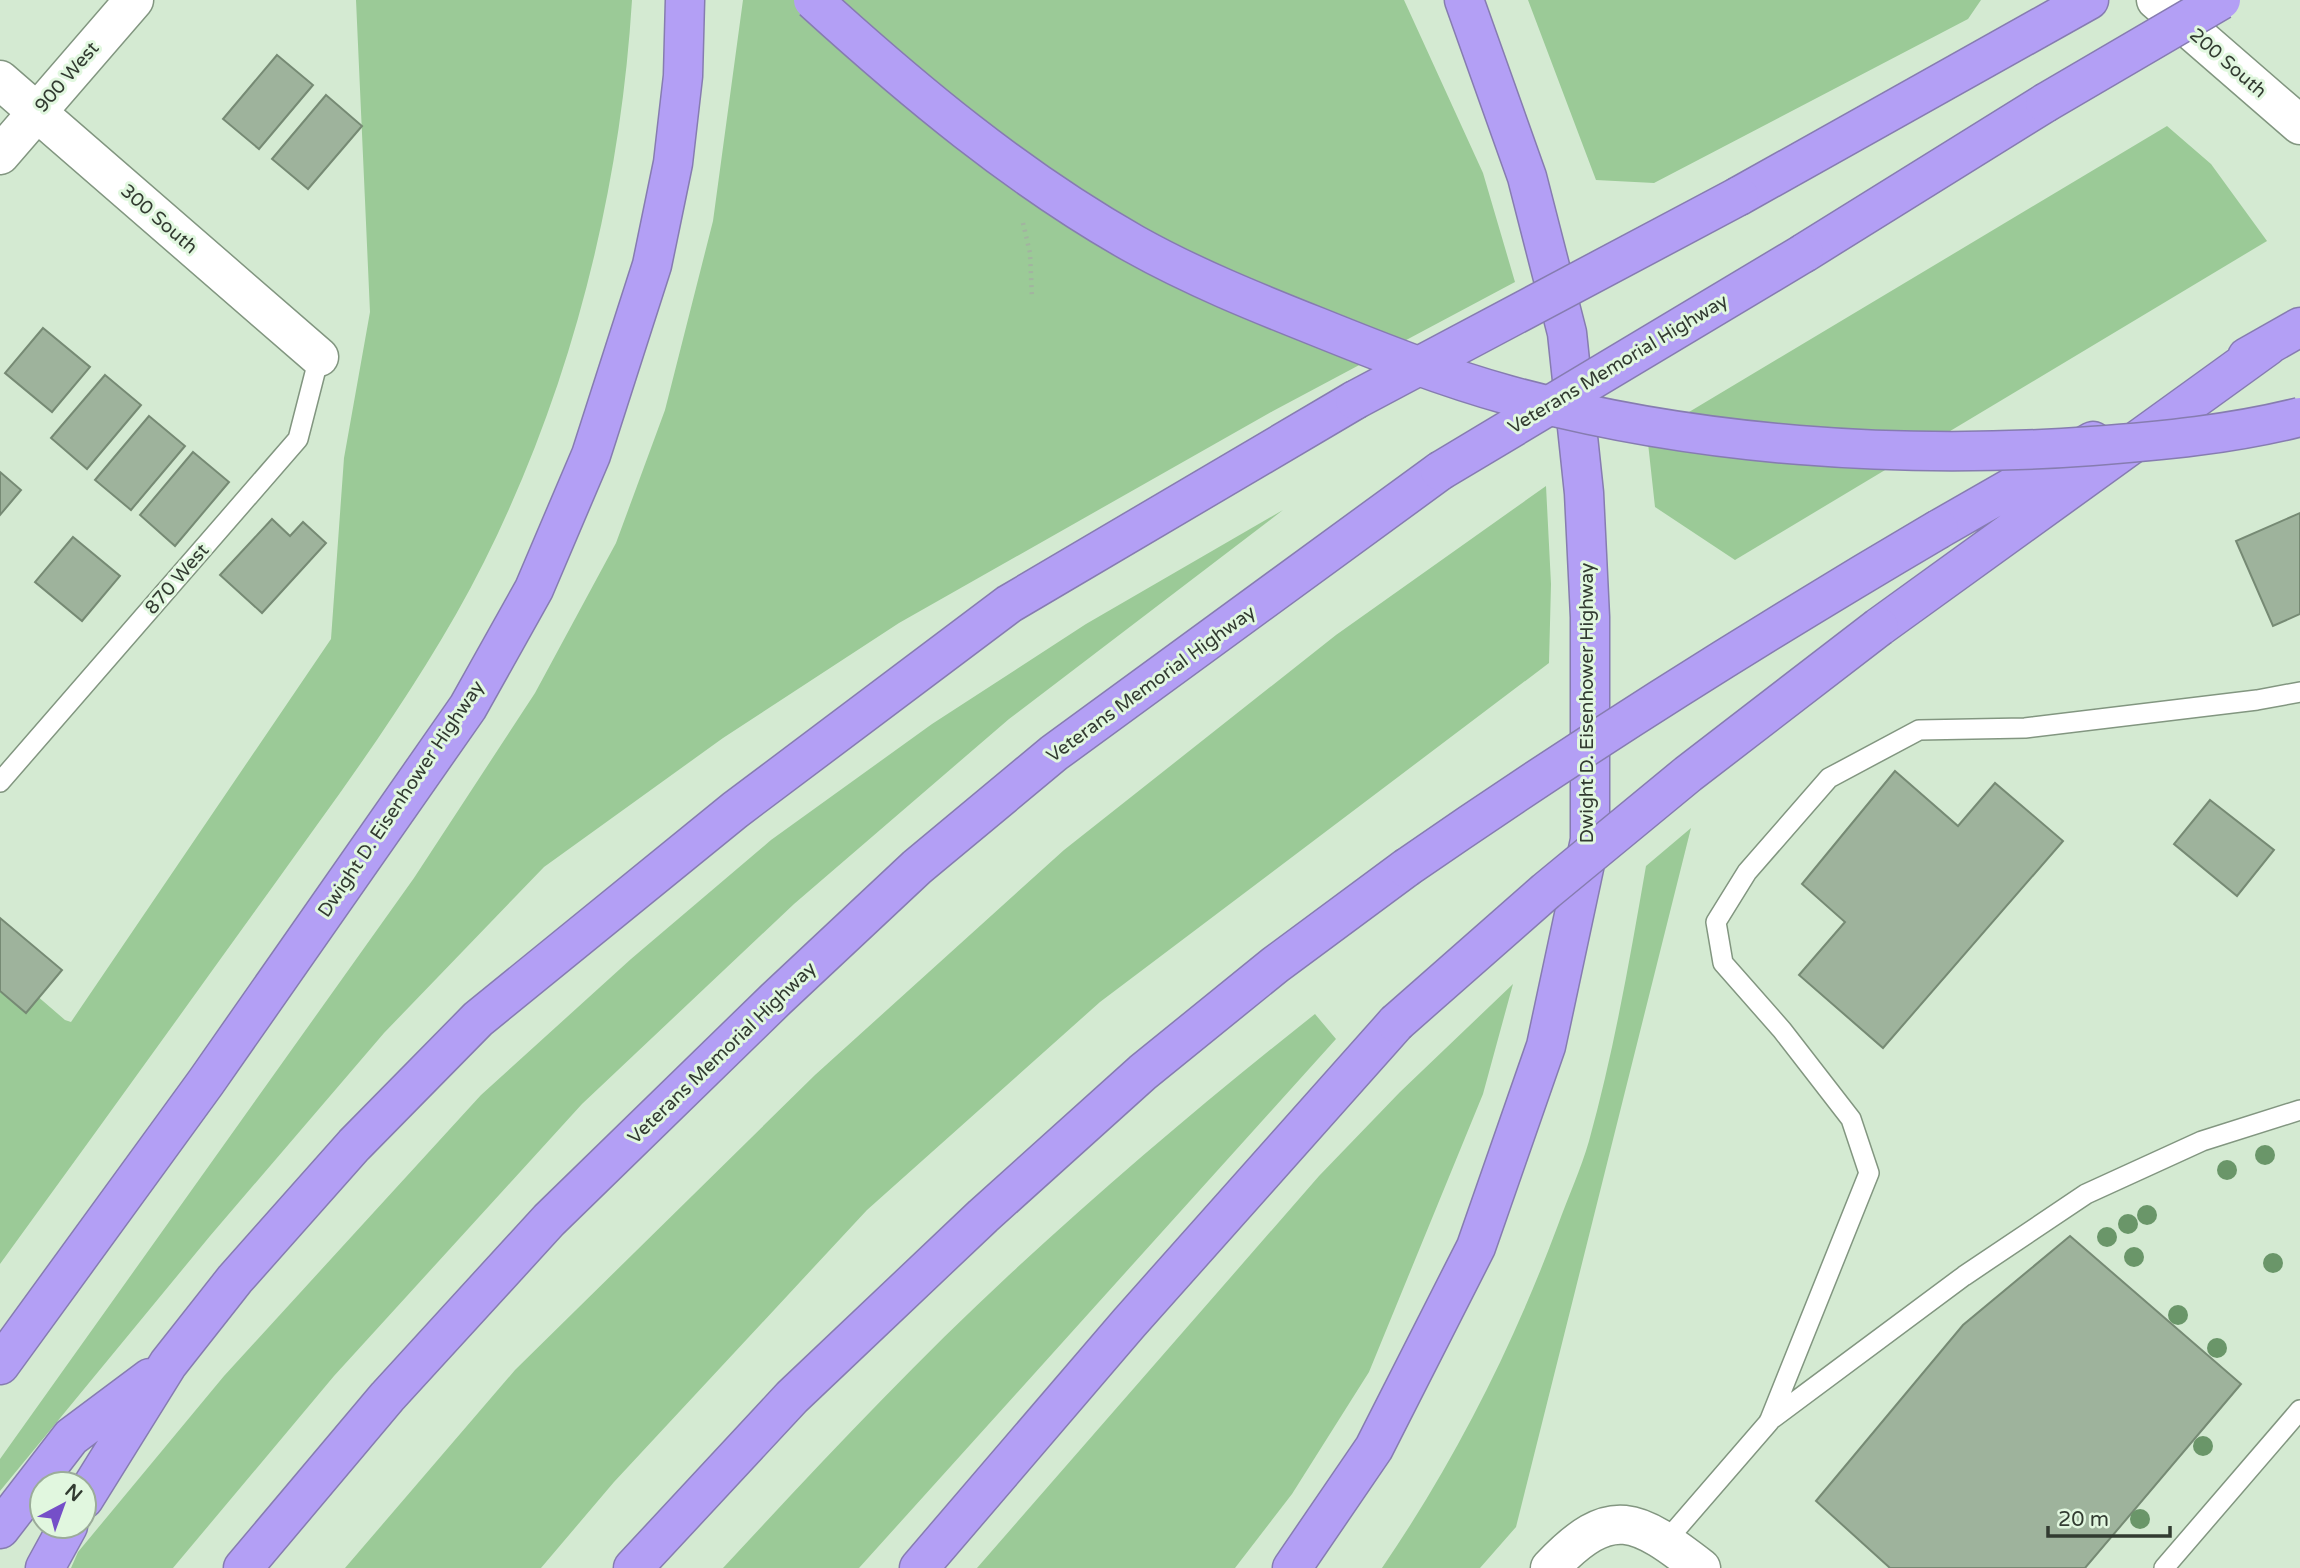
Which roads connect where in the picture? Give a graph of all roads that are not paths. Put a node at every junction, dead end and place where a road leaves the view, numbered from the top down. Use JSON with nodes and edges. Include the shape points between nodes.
{"nodes":[{"id":1,"x":134,"y":0,"type":"edge"},
{"id":2,"x":685,"y":0,"type":"edge"},
{"id":3,"x":813,"y":0,"type":"edge"},
{"id":4,"x":1464,"y":0,"type":"edge"},
{"id":5,"x":2089,"y":0,"type":"edge"},
{"id":6,"x":2156,"y":0,"type":"edge"},
{"id":7,"x":2221,"y":0,"type":"edge"},
{"id":8,"x":0,"y":80,"type":"edge"},
{"id":9,"x":37,"y":112,"type":"junction"},
{"id":10,"x":2300,"y":125,"type":"edge"},
{"id":11,"x":0,"y":155,"type":"edge"},
{"id":12,"x":2284,"y":336,"type":"edge"},
{"id":13,"x":319,"y":357,"type":"joint"},
{"id":14,"x":2300,"y":417,"type":"edge"},
{"id":15,"x":2300,"y":692,"type":"edge"},
{"id":16,"x":0,"y":782,"type":"edge"},
{"id":17,"x":2300,"y":1110,"type":"edge"},
{"id":18,"x":0,"y":1364,"type":"edge"},
{"id":19,"x":168,"y":1364,"type":"junction"},
{"id":20,"x":2300,"y":1410,"type":"edge"},
{"id":21,"x":1769,"y":1422,"type":"junction"},
{"id":22,"x":98,"y":1476,"type":"edge"},
{"id":23,"x":0,"y":1530,"type":"edge"},
{"id":24,"x":60,"y":1540,"type":"edge"},
{"id":25,"x":1666,"y":1541,"type":"junction"},
{"id":26,"x":45,"y":1568,"type":"edge"},
{"id":27,"x":243,"y":1568,"type":"edge"},
{"id":28,"x":633,"y":1568,"type":"edge"},
{"id":29,"x":919,"y":1568,"type":"edge"},
{"id":30,"x":1292,"y":1568,"type":"edge"},
{"id":31,"x":1550,"y":1568,"type":"edge"},
{"id":32,"x":1701,"y":1568,"type":"edge"},
{"id":33,"x":2164,"y":1568,"type":"edge"}],
"edges":[{"from":1,"to":9,"type":"street","name":"900 West"},
{"from":2,"to":18,"type":"highway","name":"Dwight D. Eisenhower Highway","via":[[683,76],[673,163],[652,265],[591,455],[534,589],[468,706],[206,1082]]},
{"from":3,"to":14,"type":"highway","bridge":true,"via":[[891,71],[1009,163],[1134,243],[1233,294],[1374,350],[1508,395],[1642,424],[1756,440],[1895,449],[2023,451],[2124,443]]},
{"from":4,"to":30,"type":"highway","name":"Dwight D. Eisenhower Highway","via":[[1527,177],[1567,333],[1584,493],[1590,617],[1590,840],[1546,1046],[1476,1247],[1374,1448]]},
{"from":5,"to":19,"type":"highway","bridge":true,"via":[[1739,195],[1355,400],[1009,604],[699,839],[478,1019],[308,1197]]},
{"from":6,"to":10,"type":"street","name":"200 South"},
{"from":7,"to":27,"type":"highway","name":"Veterans Memorial Highway","bridge":true,"via":[[1440,471],[1055,753],[917,867],[549,1220],[387,1397]]},
{"from":8,"to":9,"type":"street","name":"300 South"},
{"from":9,"to":11,"type":"street","name":"900 West"},
{"from":9,"to":13,"type":"street","name":"300 South"},
{"from":12,"to":28,"type":"highway","bridge":true,"via":[[1939,529],[1667,693],[1406,868],[1275,965],[1153,1064],[993,1207],[792,1397]]},
{"from":12,"to":29,"type":"highway","bridge":true,"via":[[1879,628],[1688,774],[1396,1023]]},
{"from":13,"to":16,"type":"lane","name":"870 West","via":[[298,439]]},
{"from":15,"to":21,"type":"lane","via":[[2025,728],[1919,730],[1829,778],[1747,872],[1716,922],[1723,964],[1851,1119],[1868,1173]]},
{"from":17,"to":21,"type":"lane","via":[[2202,1141],[2086,1194],[1964,1276]]},
{"from":19,"to":22,"type":"highway"},
{"from":19,"to":23,"type":"highway","via":[[71,1437]]},
{"from":20,"to":33,"type":"lane"},
{"from":21,"to":25,"type":"lane"},
{"from":24,"to":26,"type":"highway"},
{"from":25,"to":31,"type":"street","via":[[1645,1529],[1617,1522],[1570,1547]]},
{"from":25,"to":32,"type":"street"}]}
